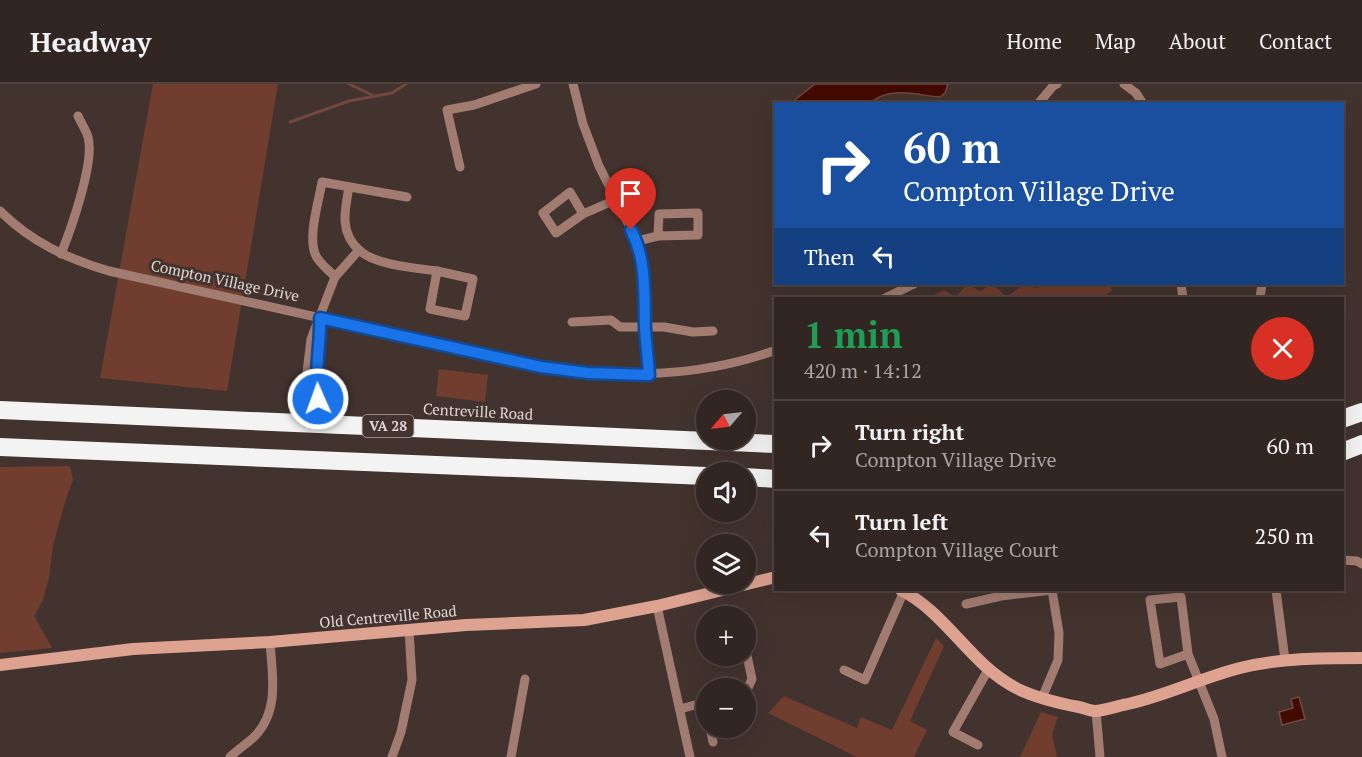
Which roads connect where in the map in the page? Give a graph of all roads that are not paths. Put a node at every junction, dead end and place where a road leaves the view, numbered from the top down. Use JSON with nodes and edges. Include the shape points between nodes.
{"nodes":[{"id":1,"x":536,"y":84,"type":"edge"},
{"id":2,"x":573,"y":84,"type":"edge"},
{"id":3,"x":1057,"y":84,"type":"edge"},
{"id":4,"x":1124,"y":84,"type":"edge"},
{"id":5,"x":1040,"y":102,"type":"edge"},
{"id":6,"x":1142,"y":102,"type":"edge"},
{"id":7,"x":78,"y":116,"type":"dead end"},
{"id":8,"x":460,"y":167,"type":"dead end"},
{"id":9,"x":349,"y":187,"type":"junction"},
{"id":10,"x":407,"y":197,"type":"dead end"},
{"id":11,"x":615,"y":200,"type":"junction"},
{"id":12,"x":0,"y":211,"type":"edge"},
{"id":13,"x":583,"y":214,"type":"junction"},
{"id":14,"x":658,"y":236,"type":"junction"},
{"id":15,"x":637,"y":241,"type":"junction"},
{"id":16,"x":358,"y":250,"type":"junction"},
{"id":17,"x":61,"y":254,"type":"junction"},
{"id":18,"x":437,"y":272,"type":"junction"},
{"id":19,"x":335,"y":277,"type":"junction"},
{"id":20,"x":912,"y":285,"type":"edge"},
{"id":21,"x":887,"y":297,"type":"edge"},
{"id":22,"x":320,"y":318,"type":"junction"},
{"id":23,"x":572,"y":322,"type":"dead end"},
{"id":24,"x":645,"y":326,"type":"junction"},
{"id":25,"x":713,"y":331,"type":"dead end"},
{"id":26,"x":774,"y":351,"type":"edge"},
{"id":27,"x":649,"y":375,"type":"junction"},
{"id":28,"x":0,"y":410,"type":"edge"},
{"id":29,"x":1362,"y":412,"type":"edge"},
{"id":30,"x":1344,"y":418,"type":"edge"},
{"id":31,"x":296,"y":422,"type":"junction"},
{"id":32,"x":340,"y":424,"type":"junction"},
{"id":33,"x":774,"y":444,"type":"edge"},
{"id":34,"x":1362,"y":444,"type":"edge"},
{"id":35,"x":0,"y":447,"type":"edge"},
{"id":36,"x":1344,"y":451,"type":"edge"},
{"id":37,"x":696,"y":476,"type":"edge"},
{"id":38,"x":756,"y":478,"type":"edge"},
{"id":39,"x":774,"y":479,"type":"edge"},
{"id":40,"x":1344,"y":560,"type":"edge"},
{"id":41,"x":1362,"y":564,"type":"edge"},
{"id":42,"x":774,"y":577,"type":"edge"},
{"id":43,"x":902,"y":591,"type":"edge"},
{"id":44,"x":904,"y":591,"type":"edge"},
{"id":45,"x":1044,"y":591,"type":"edge"},
{"id":46,"x":1052,"y":591,"type":"edge"},
{"id":47,"x":1276,"y":591,"type":"edge"},
{"id":48,"x":966,"y":604,"type":"dead end"},
{"id":49,"x":657,"y":606,"type":"junction"},
{"id":50,"x":409,"y":630,"type":"junction"},
{"id":51,"x":270,"y":642,"type":"junction"},
{"id":52,"x":1188,"y":654,"type":"junction"},
{"id":53,"x":1362,"y":658,"type":"edge"},
{"id":54,"x":1285,"y":660,"type":"junction"},
{"id":55,"x":0,"y":665,"type":"edge"},
{"id":56,"x":844,"y":670,"type":"dead end"},
{"id":57,"x":988,"y":670,"type":"junction"},
{"id":58,"x":525,"y":679,"type":"dead end"},
{"id":59,"x":1200,"y":681,"type":"junction"},
{"id":60,"x":1042,"y":698,"type":"junction"},
{"id":61,"x":696,"y":706,"type":"edge"},
{"id":62,"x":680,"y":709,"type":"junction"},
{"id":63,"x":1096,"y":711,"type":"junction"},
{"id":64,"x":712,"y":738,"type":"edge"},
{"id":65,"x":713,"y":742,"type":"dead end"},
{"id":66,"x":978,"y":745,"type":"dead end"},
{"id":67,"x":230,"y":757,"type":"edge"},
{"id":68,"x":392,"y":757,"type":"edge"},
{"id":69,"x":511,"y":757,"type":"edge"},
{"id":70,"x":690,"y":757,"type":"edge"},
{"id":71,"x":1100,"y":757,"type":"edge"},
{"id":72,"x":1222,"y":757,"type":"edge"}],
"edges":[{"from":1,"to":8,"type":"street","via":[[447,110]]},
{"from":2,"to":11,"type":"street","via":[[583,124]]},
{"from":3,"to":5,"type":"street"},
{"from":4,"to":6,"type":"street"},
{"from":7,"to":17,"type":"street","via":[[88,138],[86,168]]},
{"from":9,"to":10,"type":"street"},
{"from":9,"to":16,"type":"street","via":[[345,226]]},
{"from":9,"to":19,"type":"street","via":[[322,182],[313,237],[317,259]]},
{"from":11,"to":13,"type":"street"},
{"from":11,"to":15,"type":"street"},
{"from":12,"to":17,"type":"street","name":"Compton Village Drive"},
{"from":13,"to":13,"type":"street","via":[[556,233],[543,213],[570,192]]},
{"from":14,"to":14,"type":"street","via":[[659,214],[698,213],[698,236]]},
{"from":14,"to":15,"type":"street"},
{"from":15,"to":24,"type":"street","via":[[646,299]]},
{"from":16,"to":18,"type":"street","via":[[393,264]]},
{"from":16,"to":19,"type":"street"},
{"from":17,"to":22,"type":"street","name":"Compton Village Drive","via":[[109,271]]},
{"from":18,"to":18,"type":"street","via":[[473,279],[465,316],[430,309]]},
{"from":19,"to":22,"type":"street"},
{"from":20,"to":21,"type":"street"},
{"from":22,"to":27,"type":"street","name":"Compton Village Drive","via":[[541,367]]},
{"from":22,"to":31,"type":"street","via":[[311,339],[305,412]]},
{"from":22,"to":32,"type":"street","via":[[318,399]]},
{"from":23,"to":24,"type":"street","via":[[611,320],[620,327]]},
{"from":24,"to":25,"type":"street"},
{"from":24,"to":27,"type":"street"},
{"from":26,"to":27,"type":"street","name":"Compton Village Drive","via":[[715,367]]},
{"from":28,"to":31,"type":"highway","name":"Centreville Road","number":"VA 28"},
{"from":29,"to":30,"type":"highway"},
{"from":31,"to":32,"type":"highway","name":"Centreville Road","number":"VA 28"},
{"from":32,"to":33,"type":"highway","name":"Centreville Road","number":"VA 28"},
{"from":34,"to":36,"type":"highway"},
{"from":35,"to":37,"type":"highway"},
{"from":38,"to":39,"type":"highway"},
{"from":40,"to":41,"type":"street"},
{"from":42,"to":49,"type":"street","name":"Old Centreville Road"},
{"from":43,"to":56,"type":"street","via":[[865,680]]},
{"from":44,"to":57,"type":"street","via":[[928,607]]},
{"from":45,"to":48,"type":"street"},
{"from":46,"to":60,"type":"street","via":[[1059,633],[1058,660]]},
{"from":47,"to":54,"type":"street"},
{"from":49,"to":50,"type":"street","name":"Old Centreville Road","via":[[584,620]]},
{"from":49,"to":62,"type":"street"},
{"from":50,"to":51,"type":"street","name":"Old Centreville Road"},
{"from":50,"to":68,"type":"street","via":[[412,680]]},
{"from":51,"to":55,"type":"street","name":"Old Centreville Road","via":[[133,650]]},
{"from":51,"to":67,"type":"street","via":[[273,701],[269,715],[257,734]]},
{"from":52,"to":52,"type":"street","via":[[1160,664],[1150,600],[1181,597]]},
{"from":52,"to":59,"type":"street"},
{"from":53,"to":54,"type":"street"},
{"from":54,"to":59,"type":"street"},
{"from":57,"to":60,"type":"street","via":[[1018,689]]},
{"from":57,"to":66,"type":"street","via":[[953,732]]},
{"from":58,"to":69,"type":"street"},
{"from":59,"to":63,"type":"street","via":[[1152,699]]},
{"from":59,"to":72,"type":"street","via":[[1215,719]]},
{"from":60,"to":63,"type":"street"},
{"from":61,"to":62,"type":"street"},
{"from":62,"to":70,"type":"street"},
{"from":63,"to":71,"type":"street"},
{"from":64,"to":65,"type":"street"}]}
